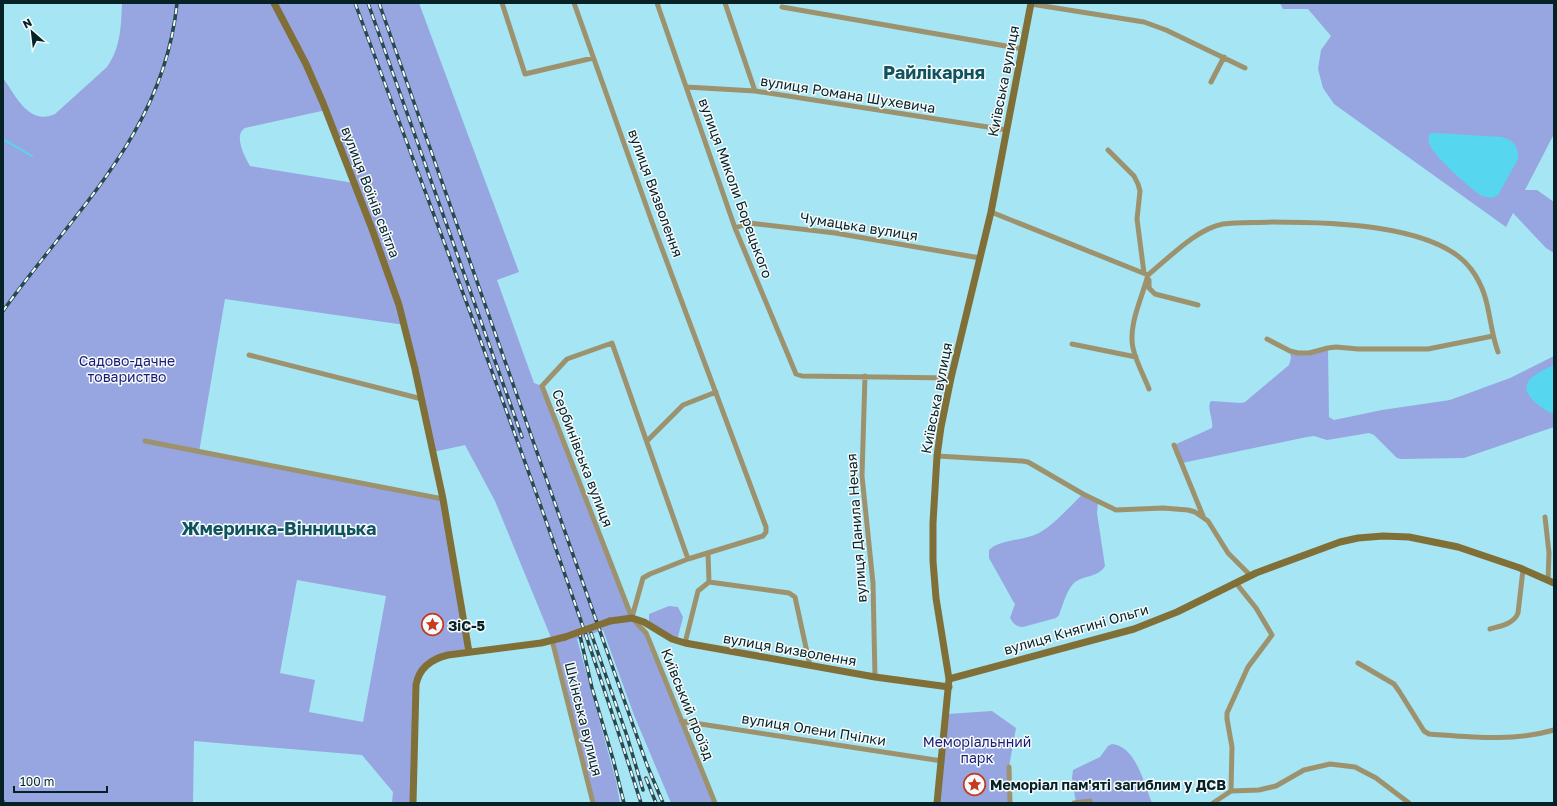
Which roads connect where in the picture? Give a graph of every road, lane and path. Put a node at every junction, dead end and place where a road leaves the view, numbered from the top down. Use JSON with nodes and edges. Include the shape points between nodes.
{"nodes":[{"id":1,"x":274,"y":3,"type":"edge"},
{"id":2,"x":502,"y":3,"type":"edge"},
{"id":3,"x":574,"y":3,"type":"edge"},
{"id":4,"x":657,"y":3,"type":"edge"},
{"id":5,"x":725,"y":3,"type":"edge"},
{"id":6,"x":1031,"y":4,"type":"edge"},
{"id":7,"x":782,"y":7,"type":"dead end"},
{"id":8,"x":1023,"y":49,"type":"junction"},
{"id":9,"x":1224,"y":57,"type":"junction"},
{"id":10,"x":593,"y":58,"type":"junction"},
{"id":11,"x":1245,"y":68,"type":"dead end"},
{"id":12,"x":1211,"y":82,"type":"dead end"},
{"id":13,"x":686,"y":87,"type":"junction"},
{"id":14,"x":754,"y":91,"type":"junction"},
{"id":15,"x":1007,"y":130,"type":"junction"},
{"id":16,"x":1108,"y":150,"type":"dead end"},
{"id":17,"x":991,"y":212,"type":"junction"},
{"id":18,"x":735,"y":228,"type":"junction"},
{"id":19,"x":980,"y":258,"type":"junction"},
{"id":20,"x":1146,"y":274,"type":"junction"},
{"id":21,"x":1198,"y":305,"type":"dead end"},
{"id":22,"x":1493,"y":336,"type":"junction"},
{"id":23,"x":1267,"y":340,"type":"dead end"},
{"id":24,"x":1072,"y":344,"type":"dead end"},
{"id":25,"x":1498,"y":352,"type":"dead end"},
{"id":26,"x":249,"y":355,"type":"dead end"},
{"id":27,"x":1136,"y":357,"type":"junction"},
{"id":28,"x":865,"y":376,"type":"junction"},
{"id":29,"x":951,"y":378,"type":"junction"},
{"id":30,"x":1149,"y":389,"type":"dead end"},
{"id":31,"x":716,"y":392,"type":"junction"},
{"id":32,"x":422,"y":399,"type":"junction"},
{"id":33,"x":145,"y":441,"type":"dead end"},
{"id":34,"x":648,"y":441,"type":"junction"},
{"id":35,"x":1174,"y":445,"type":"dead end"},
{"id":36,"x":937,"y":456,"type":"junction"},
{"id":37,"x":443,"y":499,"type":"junction"},
{"id":38,"x":1545,"y":516,"type":"dead end"},
{"id":39,"x":1203,"y":517,"type":"junction"},
{"id":40,"x":708,"y":553,"type":"junction"},
{"id":41,"x":688,"y":560,"type":"junction"},
{"id":42,"x":1523,"y":570,"type":"junction"},
{"id":43,"x":1251,"y":576,"type":"junction"},
{"id":44,"x":709,"y":582,"type":"junction"},
{"id":45,"x":1551,"y":582,"type":"edge"},
{"id":46,"x":1236,"y":583,"type":"junction"},
{"id":47,"x":632,"y":618,"type":"junction"},
{"id":48,"x":1490,"y":629,"type":"dead end"},
{"id":49,"x":552,"y":640,"type":"junction"},
{"id":50,"x":685,"y":643,"type":"junction"},
{"id":51,"x":469,"y":652,"type":"junction"},
{"id":52,"x":1358,"y":663,"type":"dead end"},
{"id":53,"x":810,"y":666,"type":"junction"},
{"id":54,"x":875,"y":677,"type":"junction"},
{"id":55,"x":949,"y":679,"type":"junction"},
{"id":56,"x":949,"y":687,"type":"junction"},
{"id":57,"x":681,"y":721,"type":"junction"},
{"id":58,"x":1554,"y":730,"type":"edge"},
{"id":59,"x":942,"y":761,"type":"junction"},
{"id":60,"x":1009,"y":767,"type":"dead end"},
{"id":61,"x":1231,"y":791,"type":"junction"},
{"id":62,"x":1090,"y":801,"type":"dead end"},
{"id":63,"x":412,"y":803,"type":"edge"},
{"id":64,"x":592,"y":803,"type":"edge"},
{"id":65,"x":715,"y":803,"type":"edge"},
{"id":66,"x":937,"y":803,"type":"edge"},
{"id":67,"x":1010,"y":803,"type":"edge"},
{"id":68,"x":1074,"y":803,"type":"edge"},
{"id":69,"x":1213,"y":803,"type":"edge"},
{"id":70,"x":1409,"y":803,"type":"edge"}],
"edges":[{"from":1,"to":32,"type":"street","name":"вулиця Воїнів світла","via":[[303,57],[323,103],[378,243],[405,325]]},
{"from":2,"to":10,"type":"street","via":[[525,74]]},
{"from":3,"to":10,"type":"street","name":"вулиця Визволення"},
{"from":4,"to":13,"type":"street","name":"вулиця Миколи Борецького"},
{"from":5,"to":14,"type":"street"},
{"from":6,"to":8,"type":"street","name":"Київська вулиця"},
{"from":6,"to":9,"type":"street","via":[[1144,22]]},
{"from":7,"to":8,"type":"street"},
{"from":8,"to":15,"type":"street","name":"Київська вулиця"},
{"from":9,"to":11,"type":"street"},
{"from":9,"to":12,"type":"street"},
{"from":10,"to":31,"type":"street","name":"вулиця Визволення"},
{"from":13,"to":14,"type":"street","name":"вулиця Романа Шухевича"},
{"from":13,"to":18,"type":"street","name":"вулиця Миколи Борецького"},
{"from":14,"to":15,"type":"street","name":"вулиця Романа Шухевича"},
{"from":15,"to":17,"type":"street","name":"Київська вулиця"},
{"from":16,"to":20,"type":"street","via":[[1131,173],[1138,184],[1140,191],[1137,219]]},
{"from":17,"to":19,"type":"street","name":"Київська вулиця"},
{"from":17,"to":20,"type":"street"},
{"from":18,"to":19,"type":"street","name":"Чумацька вулиця","via":[[749,223],[835,233]]},
{"from":18,"to":28,"type":"street","name":"вулиця Миколи Борецького","via":[[797,375]]},
{"from":19,"to":29,"type":"street","name":"Київська вулиця"},
{"from":20,"to":21,"type":"street","via":[[1149,288],[1155,294]]},
{"from":20,"to":22,"type":"street","via":[[1198,235],[1211,227],[1223,224],[1313,222],[1394,231],[1438,244],[1465,261],[1484,292]]},
{"from":20,"to":27,"type":"street","via":[[1133,327],[1132,345]]},
{"from":22,"to":23,"type":"street","via":[[1428,349],[1336,347],[1308,353],[1298,353]]},
{"from":22,"to":25,"type":"street"},
{"from":24,"to":27,"type":"street"},
{"from":26,"to":32,"type":"street"},
{"from":27,"to":30,"type":"street"},
{"from":28,"to":29,"type":"street"},
{"from":28,"to":54,"type":"street","name":"вулиця Данила Нечая","via":[[862,476],[872,583]]},
{"from":29,"to":36,"type":"street","name":"Київська вулиця"},
{"from":31,"to":34,"type":"street","via":[[683,406]]},
{"from":31,"to":40,"type":"street","name":"вулиця Визволення","via":[[766,532],[763,536]]},
{"from":32,"to":37,"type":"street","name":"вулиця Воїнів світла"},
{"from":33,"to":37,"type":"street"},
{"from":34,"to":41,"type":"street"},
{"from":34,"to":47,"type":"street","name":"Сербинівська вулиця","via":[[612,343],[566,359],[542,386]]},
{"from":35,"to":39,"type":"street"},
{"from":36,"to":39,"type":"street","via":[[1022,461],[1035,465],[1113,509],[1182,509]]},
{"from":36,"to":55,"type":"street","name":"Київська вулиця","via":[[932,529],[933,561]]},
{"from":37,"to":51,"type":"street","name":"вулиця Воїнів світла"},
{"from":38,"to":45,"type":"street","name":"вулиця Княгині Ольги"},
{"from":39,"to":43,"type":"street","via":[[1210,523],[1228,553]]},
{"from":40,"to":41,"type":"street","name":"вулиця Визволення"},
{"from":40,"to":44,"type":"street"},
{"from":41,"to":47,"type":"street","name":"вулиця Визволення","via":[[643,578]]},
{"from":42,"to":43,"type":"street","name":"вулиця Княгині Ольги","via":[[1458,547],[1409,537],[1383,536],[1340,542]]},
{"from":42,"to":45,"type":"street","name":"вулиця Княгині Ольги"},
{"from":42,"to":48,"type":"street","via":[[1516,617],[1510,622]]},
{"from":43,"to":46,"type":"street","name":"вулиця Княгині Ольги"},
{"from":44,"to":50,"type":"street","via":[[698,591]]},
{"from":44,"to":53,"type":"street","via":[[789,593],[795,597]]},
{"from":46,"to":55,"type":"street","name":"вулиця Княгині Ольги","via":[[1177,612],[1134,629]]},
{"from":46,"to":61,"type":"street","via":[[1256,608],[1272,635],[1248,667],[1227,713],[1232,746]]},
{"from":47,"to":49,"type":"street","bridge":true},
{"from":47,"to":50,"type":"street","name":"вулиця Визволення"},
{"from":47,"to":57,"type":"street","name":"Київський проїзд","via":[[650,640]]},
{"from":49,"to":51,"type":"street"},
{"from":49,"to":64,"type":"street","name":"Шкінська вулиця"},
{"from":50,"to":53,"type":"street","name":"вулиця Визволення"},
{"from":51,"to":63,"type":"street","via":[[435,659],[421,670],[417,680]]},
{"from":52,"to":58,"type":"street","via":[[1394,684],[1424,731],[1429,734],[1495,739],[1528,736]]},
{"from":53,"to":54,"type":"street","name":"вулиця Визволення"},
{"from":54,"to":56,"type":"street","name":"вулиця Визволення"},
{"from":55,"to":56,"type":"street","name":"Київська вулиця"},
{"from":56,"to":59,"type":"street","name":"Київська вулиця"},
{"from":57,"to":59,"type":"street","name":"вулиця Олени Пчілки"},
{"from":57,"to":65,"type":"street","name":"Київський проїзд"},
{"from":59,"to":66,"type":"street","name":"Київська вулиця"},
{"from":60,"to":67,"type":"street"},
{"from":61,"to":69,"type":"street"},
{"from":61,"to":70,"type":"street","via":[[1259,790],[1276,786],[1304,770],[1330,764],[1355,767],[1376,778]]},
{"from":62,"to":68,"type":"street"}]}
